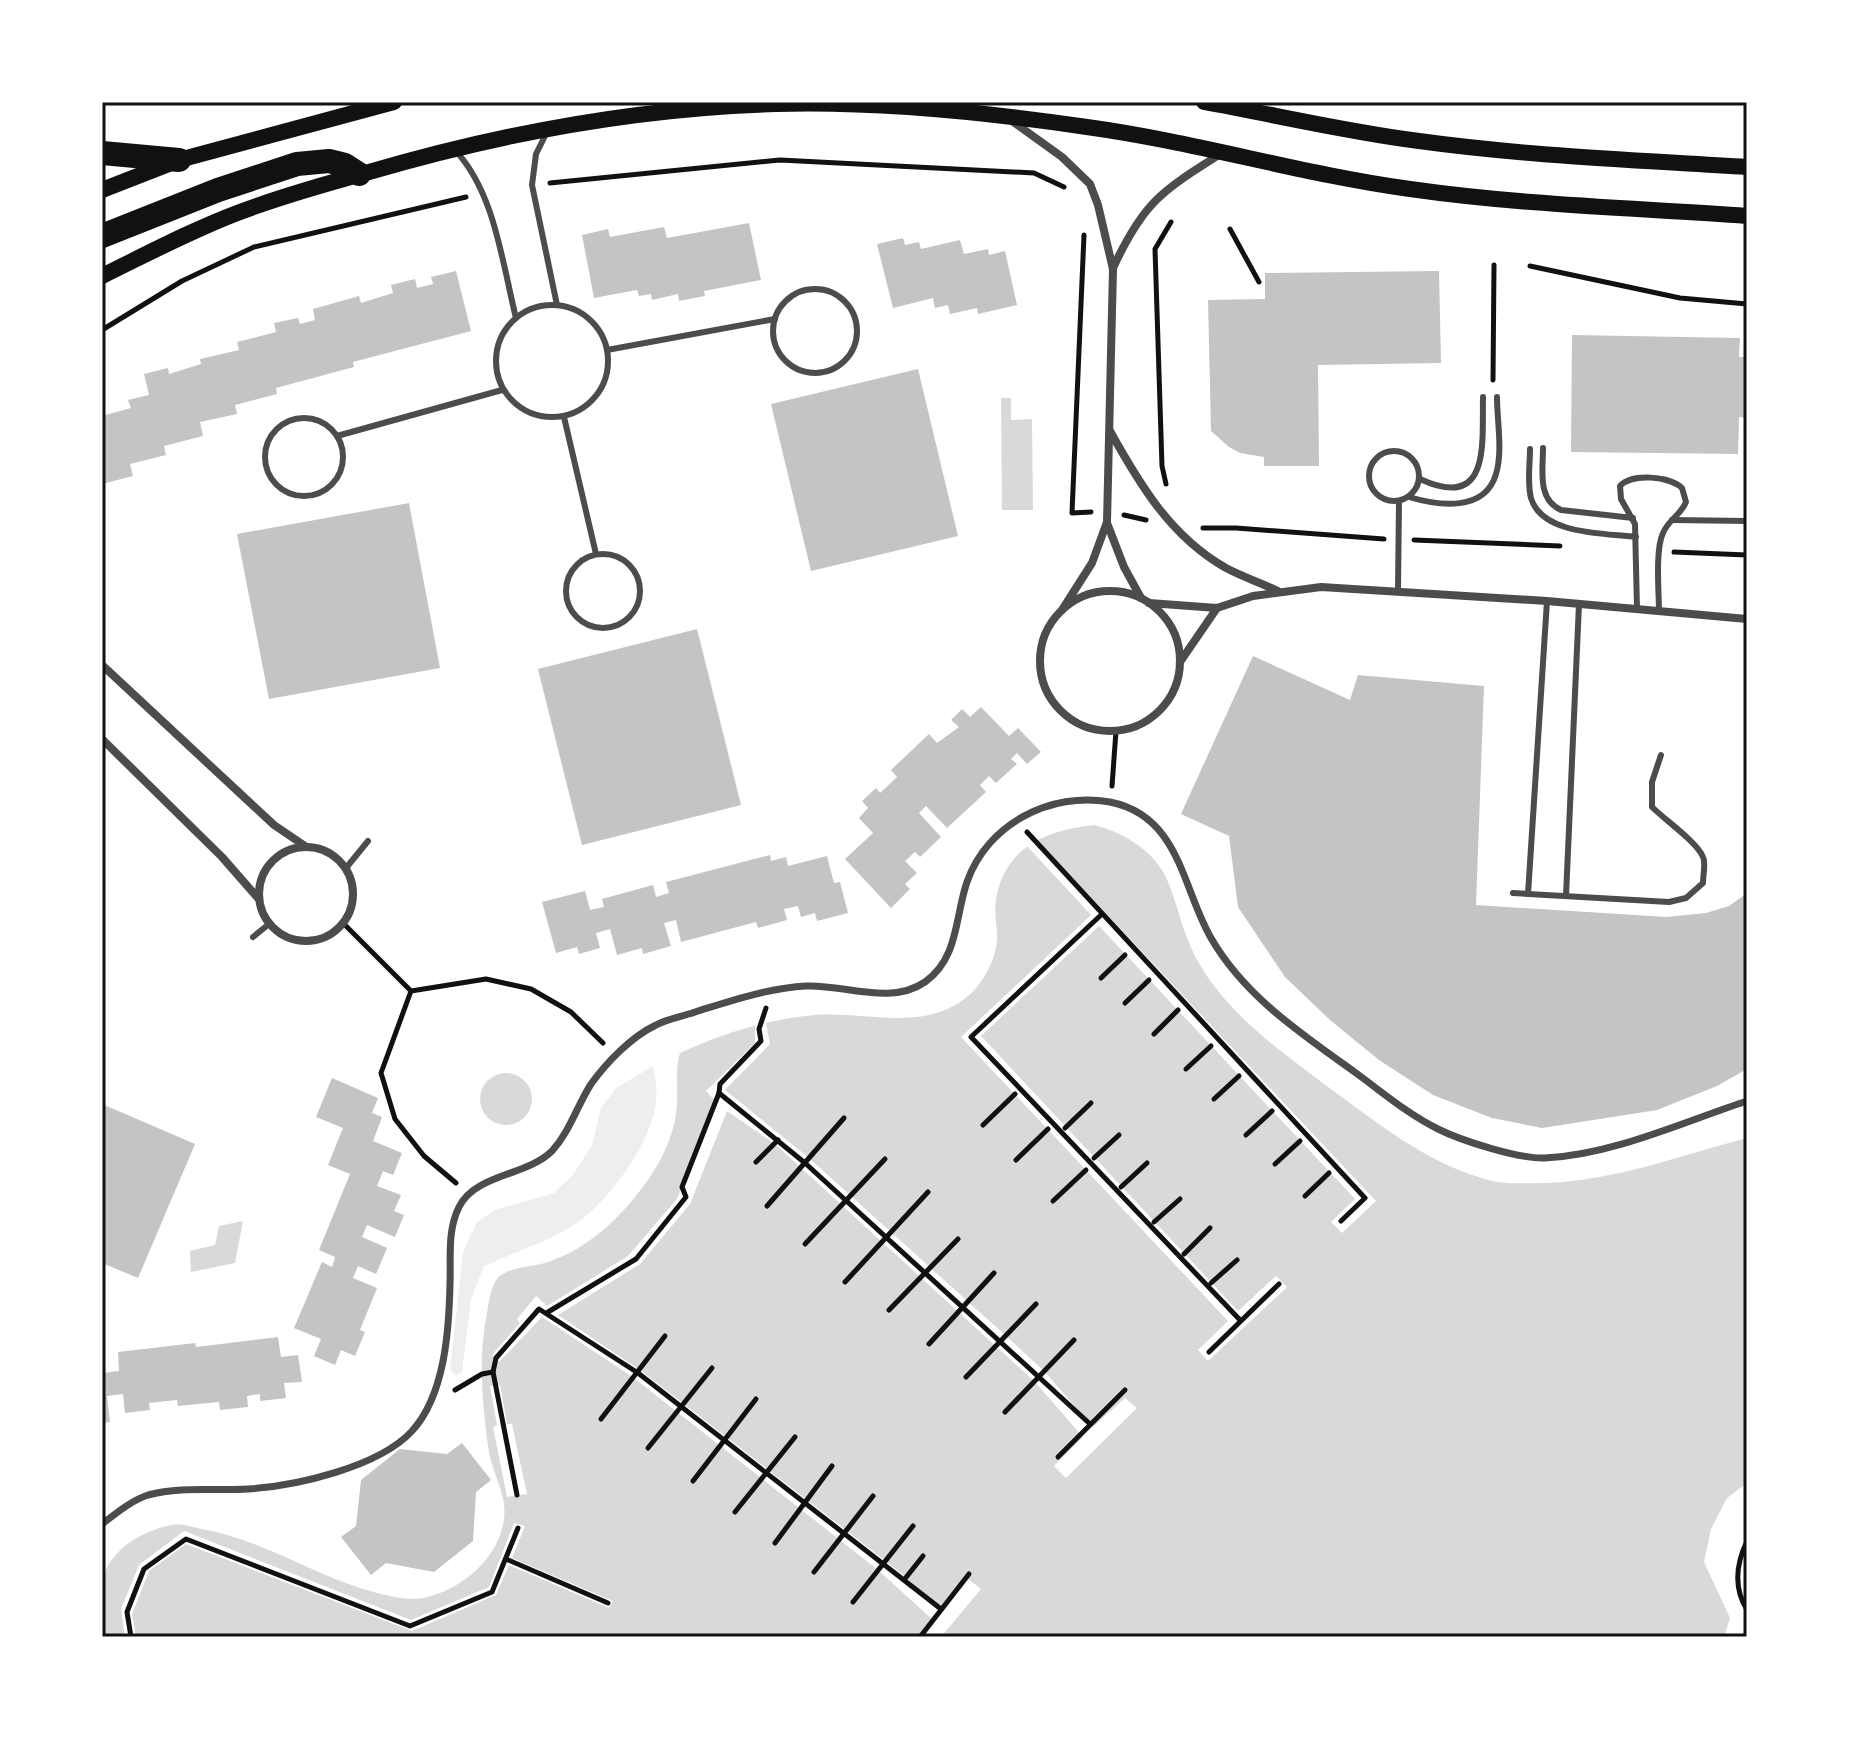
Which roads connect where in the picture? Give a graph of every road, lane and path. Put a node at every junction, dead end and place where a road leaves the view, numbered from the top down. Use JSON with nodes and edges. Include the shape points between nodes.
{"nodes":[{"id":1,"x":394,"y":102,"type":"edge"},
{"id":2,"x":1204,"y":102,"type":"edge"},
{"id":3,"x":1008,"y":118,"type":"junction"},
{"id":4,"x":552,"y":126,"type":"junction"},
{"id":5,"x":453,"y":147,"type":"junction"},
{"id":6,"x":1223,"y":152,"type":"junction"},
{"id":7,"x":102,"y":153,"type":"edge"},
{"id":8,"x":179,"y":160,"type":"junction"},
{"id":9,"x":1747,"y":167,"type":"edge"},
{"id":10,"x":359,"y":174,"type":"junction"},
{"id":11,"x":532,"y":185,"type":"junction"},
{"id":12,"x":102,"y":190,"type":"edge"},
{"id":13,"x":1077,"y":192,"type":"dead end"},
{"id":14,"x":483,"y":194,"type":"junction"},
{"id":15,"x":1747,"y":216,"type":"edge"},
{"id":16,"x":1171,"y":222,"type":"dead end"},
{"id":17,"x":1084,"y":227,"type":"dead end"},
{"id":18,"x":1230,"y":229,"type":"dead end"},
{"id":19,"x":102,"y":236,"type":"edge"},
{"id":20,"x":1494,"y":265,"type":"dead end"},
{"id":21,"x":1530,"y":266,"type":"dead end"},
{"id":22,"x":1113,"y":269,"type":"junction"},
{"id":23,"x":102,"y":276,"type":"edge"},
{"id":24,"x":1259,"y":282,"type":"dead end"},
{"id":25,"x":1747,"y":304,"type":"edge"},
{"id":26,"x":557,"y":305,"type":"junction"},
{"id":27,"x":516,"y":318,"type":"junction"},
{"id":28,"x":775,"y":319,"type":"junction"},
{"id":29,"x":102,"y":330,"type":"edge"},
{"id":30,"x":607,"y":350,"type":"junction"},
{"id":31,"x":1493,"y":381,"type":"dead end"},
{"id":32,"x":502,"y":390,"type":"junction"},
{"id":33,"x":1483,"y":397,"type":"dead end"},
{"id":34,"x":1497,"y":397,"type":"dead end"},
{"id":35,"x":564,"y":417,"type":"junction"},
{"id":36,"x":1109,"y":430,"type":"junction"},
{"id":37,"x":337,"y":436,"type":"junction"},
{"id":38,"x":1543,"y":448,"type":"dead end"},
{"id":39,"x":1530,"y":449,"type":"dead end"},
{"id":40,"x":1420,"y":479,"type":"junction"},
{"id":41,"x":1409,"y":497,"type":"junction"},
{"id":42,"x":1399,"y":501,"type":"junction"},
{"id":43,"x":1108,"y":511,"type":"junction"},
{"id":44,"x":1633,"y":518,"type":"junction"},
{"id":45,"x":1672,"y":520,"type":"junction"},
{"id":46,"x":1747,"y":521,"type":"edge"},
{"id":47,"x":1107,"y":522,"type":"junction"},
{"id":48,"x":1174,"y":528,"type":"junction"},
{"id":49,"x":1636,"y":537,"type":"junction"},
{"id":50,"x":1399,"y":539,"type":"junction"},
{"id":51,"x":1569,"y":547,"type":"dead end"},
{"id":52,"x":1660,"y":551,"type":"junction"},
{"id":53,"x":596,"y":554,"type":"junction"},
{"id":54,"x":1747,"y":555,"type":"edge"},
{"id":55,"x":1398,"y":590,"type":"junction"},
{"id":56,"x":1279,"y":591,"type":"junction"},
{"id":57,"x":1145,"y":601,"type":"junction"},
{"id":58,"x":1547,"y":601,"type":"junction"},
{"id":59,"x":1579,"y":604,"type":"junction"},
{"id":60,"x":1217,"y":608,"type":"junction"},
{"id":61,"x":1637,"y":609,"type":"junction"},
{"id":62,"x":1062,"y":610,"type":"junction"},
{"id":63,"x":1659,"y":612,"type":"junction"},
{"id":64,"x":1747,"y":619,"type":"edge"},
{"id":65,"x":1180,"y":663,"type":"junction"},
{"id":66,"x":102,"y":665,"type":"edge"},
{"id":67,"x":1116,"y":731,"type":"junction"},
{"id":68,"x":102,"y":739,"type":"edge"},
{"id":69,"x":1661,"y":755,"type":"dead end"},
{"id":70,"x":1111,"y":802,"type":"junction"},
{"id":71,"x":1017,"y":819,"type":"junction"},
{"id":72,"x":368,"y":841,"type":"dead end"},
{"id":73,"x":305,"y":846,"type":"junction"},
{"id":74,"x":346,"y":868,"type":"junction"},
{"id":75,"x":1513,"y":893,"type":"dead end"},
{"id":76,"x":1528,"y":894,"type":"junction"},
{"id":77,"x":1566,"y":896,"type":"junction"},
{"id":78,"x":259,"y":899,"type":"junction"},
{"id":79,"x":1102,"y":914,"type":"junction"},
{"id":80,"x":343,"y":923,"type":"junction"},
{"id":81,"x":269,"y":924,"type":"junction"},
{"id":82,"x":253,"y":937,"type":"dead end"},
{"id":83,"x":1125,"y":955,"type":"dead end"},
{"id":84,"x":1101,"y":978,"type":"dead end"},
{"id":85,"x":1149,"y":980,"type":"dead end"},
{"id":86,"x":411,"y":991,"type":"junction"},
{"id":87,"x":772,"y":992,"type":"junction"},
{"id":88,"x":1125,"y":1003,"type":"dead end"},
{"id":89,"x":1178,"y":1010,"type":"dead end"},
{"id":90,"x":1154,"y":1034,"type":"dead end"},
{"id":91,"x":1211,"y":1046,"type":"dead end"},
{"id":92,"x":615,"y":1055,"type":"junction"},
{"id":93,"x":1186,"y":1069,"type":"dead end"},
{"id":94,"x":1239,"y":1076,"type":"dead end"},
{"id":95,"x":719,"y":1093,"type":"junction"},
{"id":96,"x":1015,"y":1094,"type":"dead end"},
{"id":97,"x":1214,"y":1099,"type":"dead end"},
{"id":98,"x":1747,"y":1101,"type":"edge"},
{"id":99,"x":1091,"y":1103,"type":"dead end"},
{"id":100,"x":1272,"y":1111,"type":"dead end"},
{"id":101,"x":844,"y":1118,"type":"dead end"},
{"id":102,"x":983,"y":1125,"type":"dead end"},
{"id":103,"x":1065,"y":1128,"type":"dead end"},
{"id":104,"x":1048,"y":1129,"type":"dead end"},
{"id":105,"x":1119,"y":1135,"type":"dead end"},
{"id":106,"x":1246,"y":1135,"type":"dead end"},
{"id":107,"x":778,"y":1140,"type":"junction"},
{"id":108,"x":1300,"y":1141,"type":"dead end"},
{"id":109,"x":1094,"y":1158,"type":"dead end"},
{"id":110,"x":885,"y":1159,"type":"dead end"},
{"id":111,"x":1016,"y":1160,"type":"dead end"},
{"id":112,"x":756,"y":1162,"type":"dead end"},
{"id":113,"x":805,"y":1163,"type":"junction"},
{"id":114,"x":1147,"y":1163,"type":"dead end"},
{"id":115,"x":1275,"y":1164,"type":"dead end"},
{"id":116,"x":1086,"y":1170,"type":"dead end"},
{"id":117,"x":1329,"y":1173,"type":"dead end"},
{"id":118,"x":1121,"y":1187,"type":"dead end"},
{"id":119,"x":928,"y":1192,"type":"dead end"},
{"id":120,"x":468,"y":1194,"type":"junction"},
{"id":121,"x":1305,"y":1196,"type":"dead end"},
{"id":122,"x":1180,"y":1199,"type":"dead end"},
{"id":123,"x":847,"y":1201,"type":"junction"},
{"id":124,"x":1053,"y":1201,"type":"dead end"},
{"id":125,"x":767,"y":1206,"type":"dead end"},
{"id":126,"x":1341,"y":1221,"type":"dead end"},
{"id":127,"x":1154,"y":1222,"type":"dead end"},
{"id":128,"x":1210,"y":1228,"type":"dead end"},
{"id":129,"x":886,"y":1236,"type":"junction"},
{"id":130,"x":958,"y":1239,"type":"dead end"},
{"id":131,"x":805,"y":1244,"type":"dead end"},
{"id":132,"x":1184,"y":1254,"type":"dead end"},
{"id":133,"x":1237,"y":1260,"type":"dead end"},
{"id":134,"x":925,"y":1273,"type":"junction"},
{"id":135,"x":994,"y":1273,"type":"dead end"},
{"id":136,"x":845,"y":1282,"type":"dead end"},
{"id":137,"x":1211,"y":1283,"type":"dead end"},
{"id":138,"x":1279,"y":1284,"type":"dead end"},
{"id":139,"x":1036,"y":1304,"type":"dead end"},
{"id":140,"x":963,"y":1306,"type":"junction"},
{"id":141,"x":889,"y":1310,"type":"dead end"},
{"id":142,"x":548,"y":1312,"type":"junction"},
{"id":143,"x":1240,"y":1320,"type":"junction"},
{"id":144,"x":665,"y":1336,"type":"dead end"},
{"id":145,"x":1074,"y":1340,"type":"dead end"},
{"id":146,"x":1001,"y":1341,"type":"junction"},
{"id":147,"x":929,"y":1344,"type":"dead end"},
{"id":148,"x":1209,"y":1352,"type":"dead end"},
{"id":149,"x":712,"y":1368,"type":"dead end"},
{"id":150,"x":493,"y":1372,"type":"junction"},
{"id":151,"x":638,"y":1373,"type":"junction"},
{"id":152,"x":966,"y":1377,"type":"dead end"},
{"id":153,"x":1039,"y":1377,"type":"junction"},
{"id":154,"x":437,"y":1390,"type":"junction"},
{"id":155,"x":1125,"y":1390,"type":"dead end"},
{"id":156,"x":756,"y":1399,"type":"dead end"},
{"id":157,"x":681,"y":1407,"type":"junction"},
{"id":158,"x":1005,"y":1412,"type":"dead end"},
{"id":159,"x":601,"y":1419,"type":"dead end"},
{"id":160,"x":1090,"y":1424,"type":"junction"},
{"id":161,"x":795,"y":1437,"type":"dead end"},
{"id":162,"x":725,"y":1441,"type":"junction"},
{"id":163,"x":648,"y":1448,"type":"dead end"},
{"id":164,"x":1058,"y":1457,"type":"dead end"},
{"id":165,"x":832,"y":1466,"type":"dead end"},
{"id":166,"x":766,"y":1473,"type":"junction"},
{"id":167,"x":693,"y":1481,"type":"dead end"},
{"id":168,"x":517,"y":1495,"type":"dead end"},
{"id":169,"x":873,"y":1496,"type":"dead end"},
{"id":170,"x":804,"y":1503,"type":"junction"},
{"id":171,"x":735,"y":1512,"type":"dead end"},
{"id":172,"x":102,"y":1524,"type":"edge"},
{"id":173,"x":913,"y":1526,"type":"dead end"},
{"id":174,"x":518,"y":1528,"type":"dead end"},
{"id":175,"x":845,"y":1534,"type":"junction"},
{"id":176,"x":1747,"y":1541,"type":"edge"},
{"id":177,"x":775,"y":1543,"type":"dead end"},
{"id":178,"x":923,"y":1556,"type":"dead end"},
{"id":179,"x":506,"y":1559,"type":"junction"},
{"id":180,"x":883,"y":1564,"type":"junction"},
{"id":181,"x":814,"y":1572,"type":"dead end"},
{"id":182,"x":969,"y":1574,"type":"dead end"},
{"id":183,"x":904,"y":1580,"type":"junction"},
{"id":184,"x":853,"y":1602,"type":"dead end"},
{"id":185,"x":608,"y":1603,"type":"dead end"},
{"id":186,"x":941,"y":1609,"type":"junction"},
{"id":187,"x":1747,"y":1610,"type":"edge"},
{"id":188,"x":131,"y":1637,"type":"edge"},
{"id":189,"x":920,"y":1637,"type":"edge"}],
"edges":[{"from":1,"to":8,"type":"main road"},
{"from":2,"to":9,"type":"main road","via":[[1419,141]]},
{"from":3,"to":4,"type":"main road","via":[[932,109],[779,104],[703,107]]},
{"from":3,"to":6,"type":"main road","via":[[1085,126]]},
{"from":3,"to":22,"type":"street","via":[[1090,184]]},
{"from":4,"to":5,"type":"main road"},
{"from":4,"to":11,"type":"lane","via":[[536,154]]},
{"from":5,"to":10,"type":"main road"},
{"from":5,"to":14,"type":"lane"},
{"from":6,"to":15,"type":"main road","via":[[1411,189]]},
{"from":6,"to":22,"type":"street","via":[[1176,181],[1141,214]]},
{"from":7,"to":8,"type":"highway"},
{"from":8,"to":12,"type":"main road"},
{"from":10,"to":19,"type":"highway","via":[[329,161],[297,164]]},
{"from":10,"to":23,"type":"main road","via":[[236,213]]},
{"from":11,"to":13,"type":"path","via":[[780,160],[1034,173]]},
{"from":11,"to":26,"type":"lane"},
{"from":14,"to":27,"type":"lane"},
{"from":14,"to":29,"type":"path","via":[[254,247],[182,281]]},
{"from":16,"to":48,"type":"path","via":[[1155,249],[1162,466]]},
{"from":17,"to":43,"type":"path","via":[[1072,513]]},
{"from":18,"to":24,"type":"path"},
{"from":20,"to":31,"type":"path"},
{"from":21,"to":25,"type":"path","via":[[1680,298]]},
{"from":22,"to":36,"type":"street"},
{"from":26,"to":27,"type":"lane","via":[[542,305]]},
{"from":26,"to":30,"type":"lane","via":[[590,319]]},
{"from":27,"to":32,"type":"lane","via":[[500,338],[495,355]]},
{"from":28,"to":28,"type":"lane","via":[[775,345],[803,371],[829,371],[855,344],[857,331],[848,306],[827,291],[801,291],[780,307]]},
{"from":28,"to":30,"type":"lane"},
{"from":30,"to":35,"type":"lane","via":[[604,385],[580,411]]},
{"from":32,"to":35,"type":"lane","via":[[529,413]]},
{"from":32,"to":37,"type":"lane"},
{"from":33,"to":40,"type":"lane","via":[[1477,474],[1455,488]]},
{"from":34,"to":41,"type":"lane","via":[[1498,464],[1490,487],[1458,504]]},
{"from":35,"to":53,"type":"lane"},
{"from":36,"to":43,"type":"street"},
{"from":36,"to":48,"type":"street"},
{"from":37,"to":37,"type":"lane","via":[[327,426],[301,418],[277,429],[266,453],[272,479],[294,495],[320,493],[340,474],[342,448]]},
{"from":38,"to":44,"type":"lane","via":[[1544,490],[1552,506]]},
{"from":39,"to":49,"type":"lane","via":[[1532,502],[1547,520],[1557,526]]},
{"from":40,"to":41,"type":"lane"},
{"from":40,"to":42,"type":"lane","via":[[1419,468],[1406,452],[1395,450],[1375,458],[1370,467],[1372,488],[1389,501]]},
{"from":41,"to":42,"type":"lane"},
{"from":42,"to":50,"type":"lane"},
{"from":43,"to":47,"type":"street"},
{"from":43,"to":48,"type":"path"},
{"from":44,"to":45,"type":"lane","via":[[1620,486],[1632,479],[1669,480],[1686,495],[1683,509]]},
{"from":44,"to":49,"type":"lane"},
{"from":45,"to":46,"type":"lane"},
{"from":45,"to":52,"type":"lane","via":[[1660,539]]},
{"from":47,"to":57,"type":"street","via":[[1124,567]]},
{"from":47,"to":62,"type":"street","via":[[1092,563]]},
{"from":48,"to":50,"type":"path"},
{"from":48,"to":56,"type":"street","via":[[1227,568]]},
{"from":49,"to":61,"type":"lane"},
{"from":50,"to":51,"type":"path"},
{"from":50,"to":55,"type":"lane"},
{"from":52,"to":54,"type":"path"},
{"from":52,"to":63,"type":"lane"},
{"from":53,"to":53,"type":"lane","via":[[575,566],[567,601],[592,626],[616,625],[634,610],[640,587],[630,565]]},
{"from":55,"to":56,"type":"street"},
{"from":55,"to":58,"type":"street"},
{"from":56,"to":60,"type":"street"},
{"from":57,"to":60,"type":"street"},
{"from":57,"to":62,"type":"street","via":[[1120,592],[1099,592]]},
{"from":57,"to":65,"type":"street","via":[[1166,619]]},
{"from":58,"to":59,"type":"street"},
{"from":58,"to":76,"type":"lane"},
{"from":59,"to":61,"type":"street"},
{"from":59,"to":77,"type":"lane"},
{"from":60,"to":65,"type":"street"},
{"from":61,"to":63,"type":"street"},
{"from":62,"to":67,"type":"street","via":[[1041,647],[1046,690],[1075,722]]},
{"from":63,"to":64,"type":"street"},
{"from":65,"to":67,"type":"street","via":[[1177,683],[1154,716]]},
{"from":66,"to":73,"type":"street","via":[[267,819]]},
{"from":67,"to":70,"type":"path"},
{"from":68,"to":78,"type":"street"},
{"from":69,"to":77,"type":"lane","via":[[1652,782],[1652,807],[1704,858],[1703,883],[1686,898],[1669,902]]},
{"from":70,"to":71,"type":"street","via":[[1071,801]]},
{"from":70,"to":98,"type":"street","via":[[1141,816],[1166,838],[1210,937],[1259,1001],[1435,1128],[1468,1142],[1539,1158],[1599,1150]]},
{"from":71,"to":79,"type":"path"},
{"from":71,"to":87,"type":"street","via":[[977,860],[945,960],[925,982],[901,992],[802,986]]},
{"from":72,"to":74,"type":"lane"},
{"from":73,"to":74,"type":"street","via":[[321,849]]},
{"from":73,"to":78,"type":"street","via":[[290,849],[266,868]]},
{"from":74,"to":80,"type":"street","via":[[352,906]]},
{"from":75,"to":76,"type":"lane"},
{"from":76,"to":77,"type":"lane"},
{"from":78,"to":81,"type":"street"},
{"from":79,"to":126,"type":"path","via":[[1365,1198]]},
{"from":79,"to":143,"type":"path","via":[[971,1037]]},
{"from":80,"to":81,"type":"street","via":[[330,934],[306,940],[282,935]]},
{"from":80,"to":86,"type":"path"},
{"from":81,"to":82,"type":"lane"},
{"from":83,"to":84,"type":"path"},
{"from":85,"to":88,"type":"path"},
{"from":86,"to":92,"type":"path","via":[[486,979],[531,989],[571,1012]]},
{"from":86,"to":120,"type":"path","via":[[381,1073],[395,1119],[424,1156]]},
{"from":87,"to":92,"type":"street","via":[[655,1025]]},
{"from":87,"to":95,"type":"path","via":[[759,1029],[761,1041],[720,1084]]},
{"from":89,"to":90,"type":"path"},
{"from":91,"to":93,"type":"path"},
{"from":92,"to":120,"type":"street","via":[[548,1155]]},
{"from":94,"to":97,"type":"path"},
{"from":95,"to":107,"type":"path"},
{"from":95,"to":142,"type":"path","via":[[682,1187],[686,1197],[670,1219],[636,1259]]},
{"from":96,"to":102,"type":"path"},
{"from":99,"to":103,"type":"path"},
{"from":100,"to":106,"type":"path"},
{"from":101,"to":113,"type":"path"},
{"from":104,"to":111,"type":"path"},
{"from":105,"to":109,"type":"path"},
{"from":107,"to":112,"type":"path"},
{"from":107,"to":113,"type":"path"},
{"from":108,"to":115,"type":"path"},
{"from":110,"to":123,"type":"path"},
{"from":113,"to":123,"type":"path"},
{"from":113,"to":125,"type":"path"},
{"from":114,"to":118,"type":"path"},
{"from":116,"to":124,"type":"path"},
{"from":117,"to":121,"type":"path"},
{"from":119,"to":129,"type":"path"},
{"from":120,"to":154,"type":"street","via":[[450,1234],[450,1288]]},
{"from":122,"to":127,"type":"path"},
{"from":123,"to":129,"type":"path"},
{"from":123,"to":131,"type":"path"},
{"from":128,"to":132,"type":"path"},
{"from":129,"to":134,"type":"path"},
{"from":129,"to":136,"type":"path"},
{"from":130,"to":134,"type":"path"},
{"from":133,"to":137,"type":"path"},
{"from":134,"to":140,"type":"path"},
{"from":134,"to":141,"type":"path"},
{"from":135,"to":140,"type":"path"},
{"from":138,"to":143,"type":"path"},
{"from":139,"to":146,"type":"path"},
{"from":140,"to":146,"type":"path"},
{"from":140,"to":147,"type":"path"},
{"from":142,"to":150,"type":"path","via":[[539,1309],[496,1358]]},
{"from":142,"to":151,"type":"path"},
{"from":143,"to":148,"type":"path"},
{"from":144,"to":151,"type":"path"},
{"from":145,"to":153,"type":"path"},
{"from":146,"to":152,"type":"path"},
{"from":146,"to":153,"type":"path"},
{"from":149,"to":157,"type":"path"},
{"from":150,"to":154,"type":"path","via":[[456,1390]]},
{"from":150,"to":168,"type":"path"},
{"from":151,"to":157,"type":"path"},
{"from":151,"to":159,"type":"path"},
{"from":153,"to":158,"type":"path"},
{"from":153,"to":160,"type":"path"},
{"from":154,"to":172,"type":"street","via":[[411,1432],[393,1448],[357,1464],[248,1489],[189,1488],[143,1496]]},
{"from":155,"to":160,"type":"path"},
{"from":156,"to":162,"type":"path"},
{"from":157,"to":162,"type":"path"},
{"from":157,"to":163,"type":"path"},
{"from":160,"to":164,"type":"path"},
{"from":161,"to":166,"type":"path"},
{"from":162,"to":166,"type":"path"},
{"from":162,"to":167,"type":"path"},
{"from":165,"to":170,"type":"path"},
{"from":166,"to":170,"type":"path"},
{"from":166,"to":171,"type":"path"},
{"from":169,"to":175,"type":"path"},
{"from":170,"to":175,"type":"path"},
{"from":170,"to":177,"type":"path"},
{"from":173,"to":180,"type":"path"},
{"from":174,"to":179,"type":"path"},
{"from":175,"to":180,"type":"path"},
{"from":175,"to":181,"type":"path"},
{"from":176,"to":187,"type":"path","via":[[1737,1573]]},
{"from":178,"to":183,"type":"path"},
{"from":179,"to":185,"type":"path"},
{"from":179,"to":188,"type":"path","via":[[492,1592],[410,1626],[186,1539],[144,1569],[127,1612]]},
{"from":180,"to":183,"type":"path"},
{"from":180,"to":184,"type":"path"},
{"from":182,"to":186,"type":"path"},
{"from":183,"to":186,"type":"path"},
{"from":186,"to":189,"type":"path"}]}
